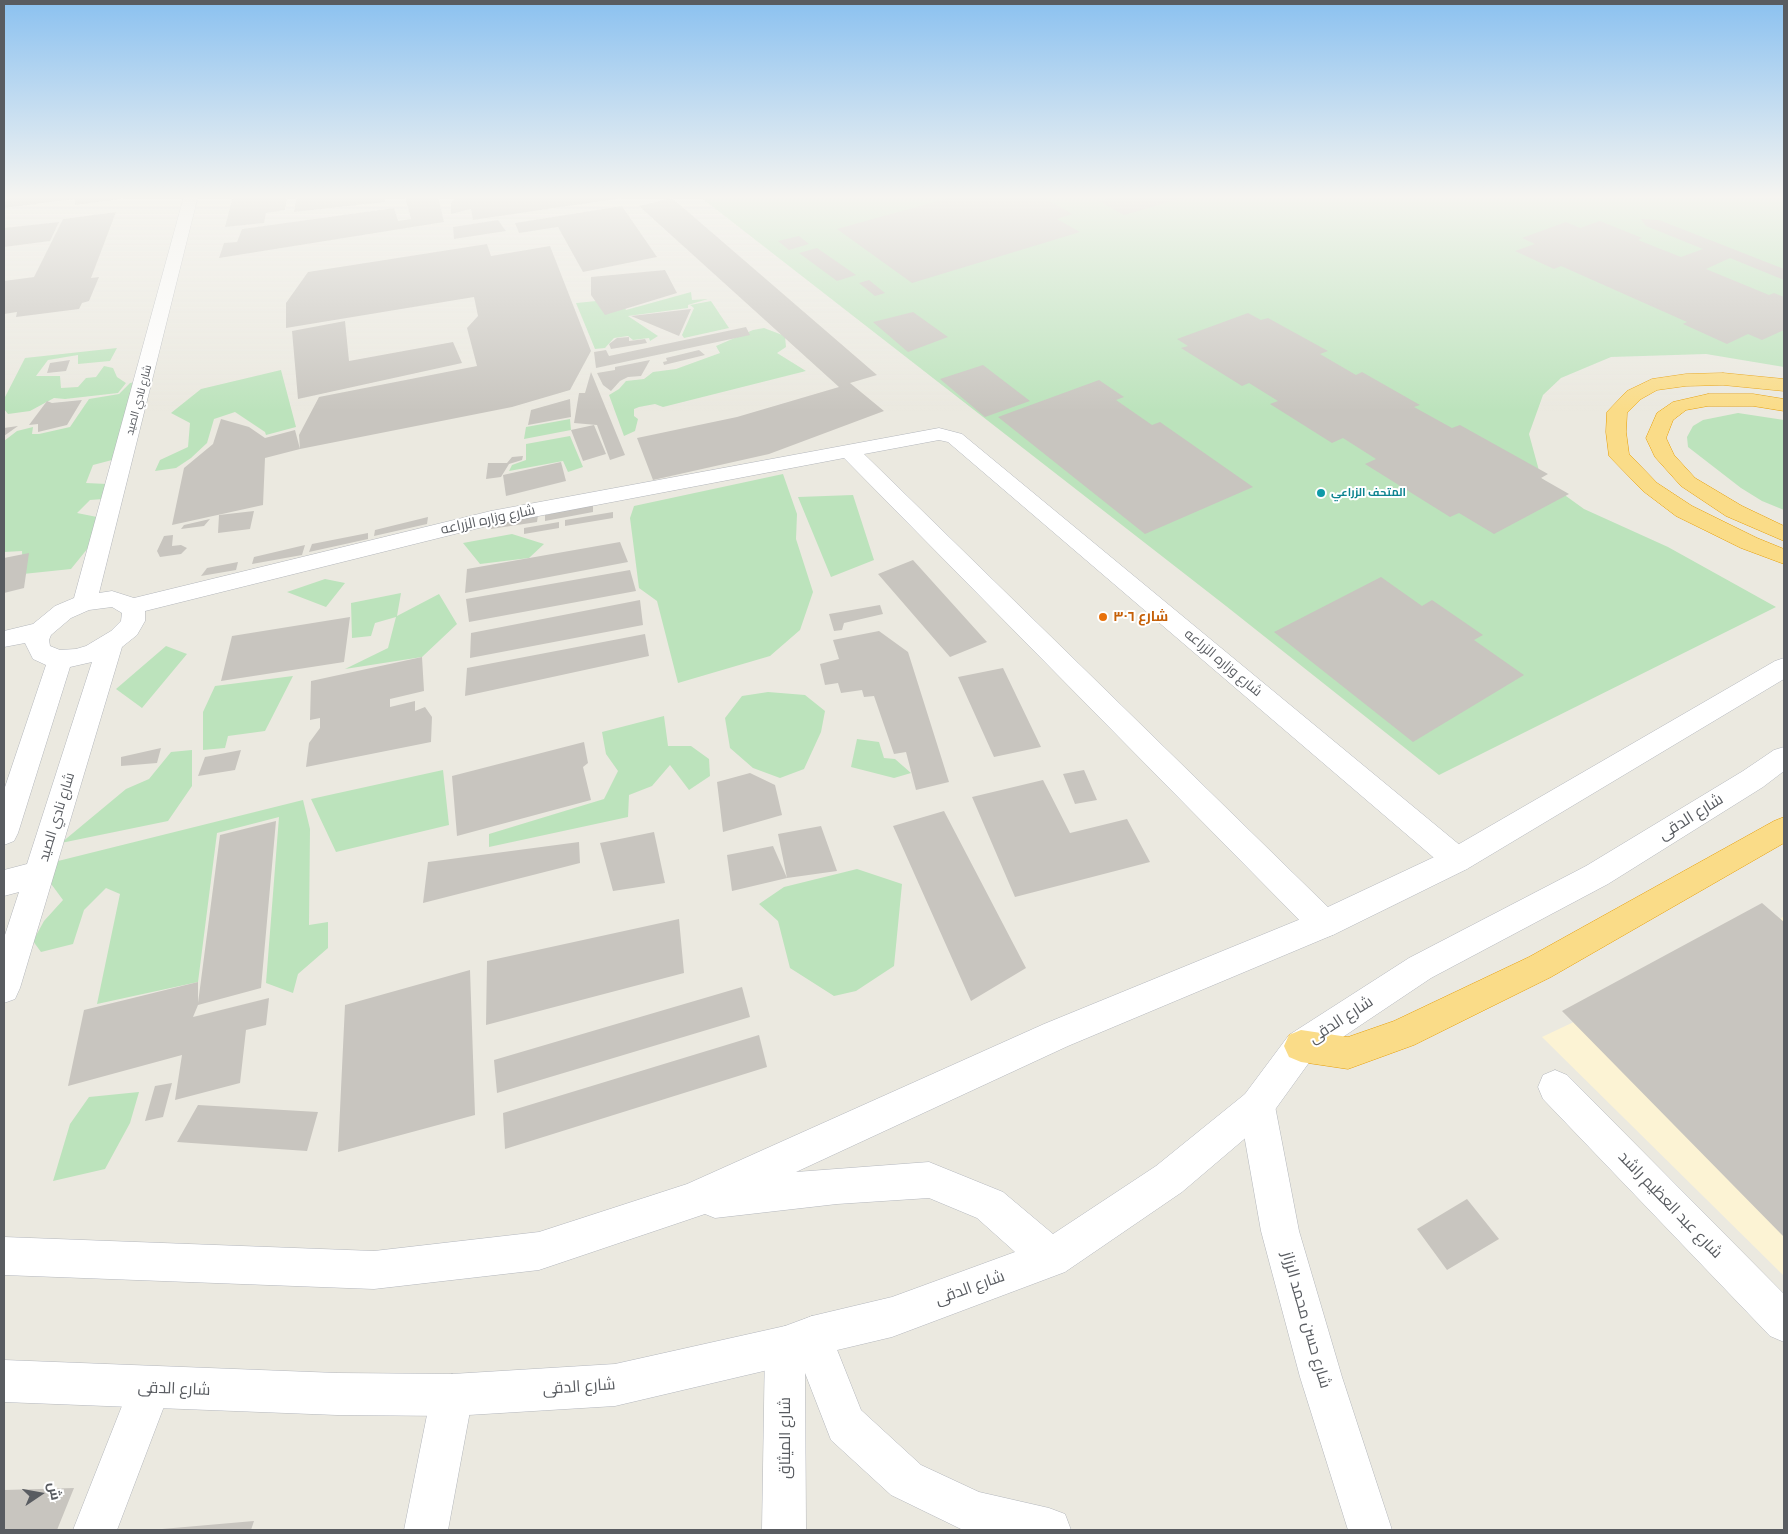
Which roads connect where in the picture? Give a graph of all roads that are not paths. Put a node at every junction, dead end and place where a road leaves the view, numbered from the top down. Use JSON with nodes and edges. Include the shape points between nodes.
{"nodes":[{"id":1,"x":172,"y":268,"type":"edge"},
{"id":2,"x":1784,"y":385,"type":"edge"},
{"id":3,"x":1784,"y":405,"type":"edge"},
{"id":4,"x":850,"y":452,"type":"junction"},
{"id":5,"x":1784,"y":534,"type":"edge"},
{"id":6,"x":1784,"y":557,"type":"edge"},
{"id":7,"x":85,"y":603,"type":"junction"},
{"id":8,"x":130,"y":607,"type":"junction"},
{"id":9,"x":41,"y":632,"type":"junction"},
{"id":10,"x":4,"y":639,"type":"edge"},
{"id":11,"x":110,"y":645,"type":"junction"},
{"id":12,"x":60,"y":659,"type":"junction"},
{"id":13,"x":1784,"y":667,"type":"edge"},
{"id":14,"x":1784,"y":757,"type":"edge"},
{"id":15,"x":1784,"y":829,"type":"edge"},
{"id":16,"x":4,"y":833,"type":"edge"},
{"id":17,"x":1457,"y":860,"type":"junction"},
{"id":18,"x":39,"y":874,"type":"junction"},
{"id":19,"x":4,"y":883,"type":"edge"},
{"id":20,"x":1324,"y":924,"type":"junction"},
{"id":21,"x":4,"y":988,"type":"edge"},
{"id":22,"x":1301,"y":1046,"type":"junction"},
{"id":23,"x":1555,"y":1087,"type":"dead end"},
{"id":24,"x":1257,"y":1106,"type":"junction"},
{"id":25,"x":692,"y":1201,"type":"junction"},
{"id":26,"x":4,"y":1256,"type":"edge"},
{"id":27,"x":1051,"y":1258,"type":"junction"},
{"id":28,"x":1784,"y":1322,"type":"edge"},
{"id":29,"x":799,"y":1341,"type":"junction"},
{"id":30,"x":4,"y":1381,"type":"edge"},
{"id":31,"x":150,"y":1388,"type":"junction"},
{"id":32,"x":452,"y":1395,"type":"junction"},
{"id":33,"x":95,"y":1530,"type":"edge"},
{"id":34,"x":426,"y":1530,"type":"edge"},
{"id":35,"x":784,"y":1530,"type":"edge"},
{"id":36,"x":1049,"y":1530,"type":"edge"},
{"id":37,"x":1370,"y":1530,"type":"edge"}],
"edges":[{"from":1,"to":7,"type":"street","name":"شارع نادي الصيد"},
{"from":2,"to":6,"type":"highway","via":[[1723,378],[1652,385],[1634,395],[1617,412],[1616,432],[1619,456],[1650,487],[1684,511]]},
{"from":3,"to":5,"type":"highway","via":[[1753,400],[1708,400],[1680,406],[1664,417],[1656,438],[1665,457],[1688,482],[1734,511]]},
{"from":4,"to":8,"type":"street","name":"شارع وزاره الزراعه","via":[[491,518]]},
{"from":4,"to":17,"type":"street","name":"شارع وزاره الزراعه","via":[[920,436],[939,434],[955,438]]},
{"from":4,"to":20,"type":"street"},
{"from":7,"to":8,"type":"street","via":[[112,599]]},
{"from":7,"to":9,"type":"street","via":[[63,612]]},
{"from":8,"to":11,"type":"street","via":[[134,613],[133,620]]},
{"from":9,"to":10,"type":"street"},
{"from":9,"to":12,"type":"street","via":[[37,640],[42,653]]},
{"from":11,"to":12,"type":"street","via":[[85,655]]},
{"from":11,"to":18,"type":"street","name":"شارع نادي الصيد"},
{"from":12,"to":16,"type":"street"},
{"from":13,"to":17,"type":"street"},
{"from":14,"to":22,"type":"street","name":"شارع الدقى","via":[[1597,875],[1420,968]]},
{"from":15,"to":22,"type":"highway","via":[[1540,967],[1402,1034],[1348,1053]]},
{"from":17,"to":20,"type":"street"},
{"from":18,"to":19,"type":"street"},
{"from":18,"to":21,"type":"street","name":"شارع نادي الصيد"},
{"from":20,"to":25,"type":"street","via":[[1056,1035]]},
{"from":22,"to":24,"type":"street","name":"شارع الدقى"},
{"from":23,"to":28,"type":"street","name":"شارع عبد العظيم راشد"},
{"from":24,"to":27,"type":"street","name":"شارع الدقى","via":[[1169,1179]]},
{"from":24,"to":37,"type":"street","name":"شارع حسن محمد الرزاز","via":[[1280,1231],[1321,1377]]},
{"from":25,"to":26,"type":"street","via":[[539,1251],[374,1270]]},
{"from":25,"to":27,"type":"street","via":[[929,1180],[990,1205]]},
{"from":27,"to":29,"type":"street","name":"شارع الدقى","via":[[892,1317]]},
{"from":29,"to":32,"type":"street","name":"شارع الدقى","via":[[615,1385]]},
{"from":29,"to":35,"type":"street","name":"شارع الميثاق"},
{"from":29,"to":36,"type":"street","via":[[846,1425],[906,1480],[975,1513]]},
{"from":30,"to":31,"type":"street","name":"شارع الدقى"},
{"from":31,"to":32,"type":"street","name":"شارع الدقى"},
{"from":31,"to":33,"type":"street"},
{"from":32,"to":34,"type":"street"}]}
